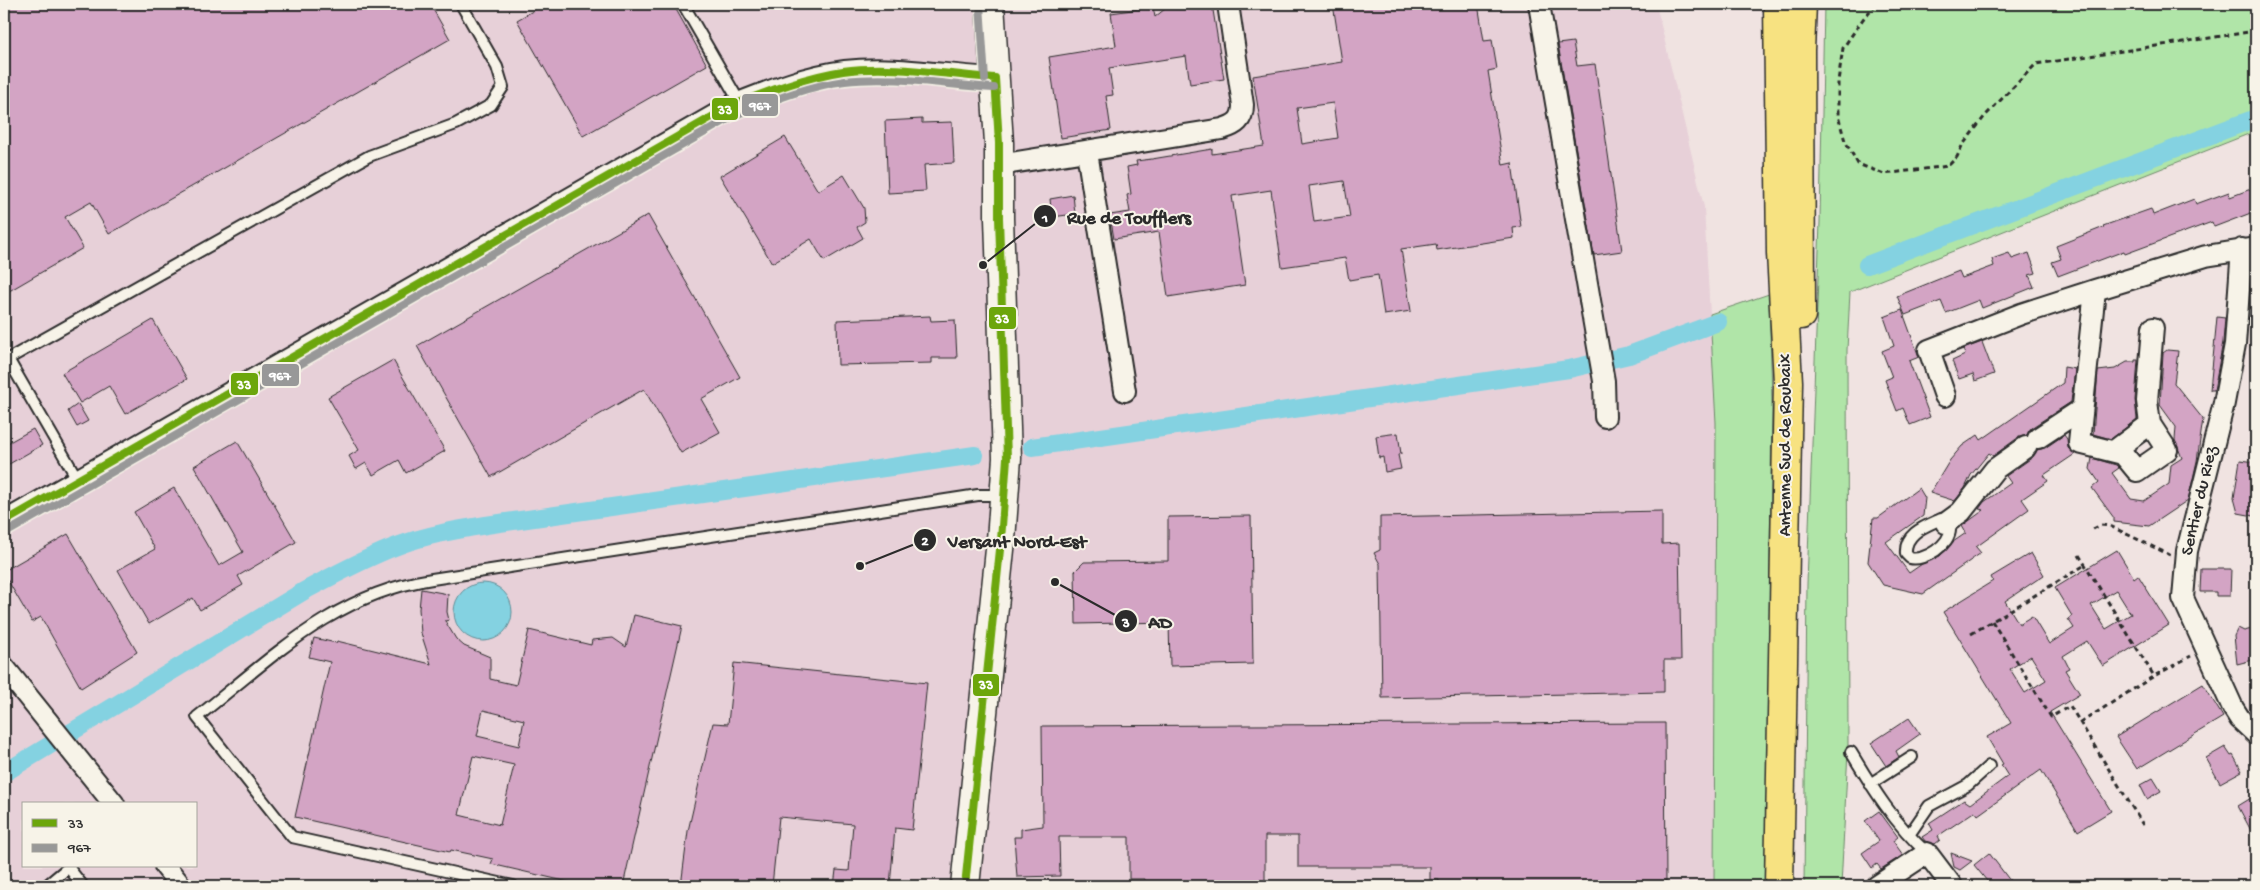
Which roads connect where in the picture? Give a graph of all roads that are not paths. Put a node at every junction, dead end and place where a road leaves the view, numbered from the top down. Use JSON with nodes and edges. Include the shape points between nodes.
{"nodes":[{"id":1,"x":461,"y":4,"type":"edge"},
{"id":2,"x":682,"y":4,"type":"edge"},
{"id":3,"x":990,"y":4,"type":"edge"},
{"id":4,"x":1228,"y":4,"type":"edge"},
{"id":5,"x":1539,"y":4,"type":"edge"},
{"id":6,"x":1778,"y":4,"type":"edge"},
{"id":7,"x":1802,"y":4,"type":"edge"},
{"id":8,"x":995,"y":78,"type":"junction"},
{"id":9,"x":740,"y":103,"type":"junction"},
{"id":10,"x":1087,"y":152,"type":"junction"},
{"id":11,"x":999,"y":165,"type":"junction"},
{"id":12,"x":2249,"y":249,"type":"edge"},
{"id":13,"x":2096,"y":290,"type":"junction"},
{"id":14,"x":2152,"y":328,"type":"dead end"},
{"id":15,"x":1125,"y":391,"type":"dead end"},
{"id":16,"x":1945,"y":396,"type":"dead end"},
{"id":17,"x":2082,"y":409,"type":"junction"},
{"id":18,"x":1605,"y":417,"type":"dead end"},
{"id":19,"x":2150,"y":424,"type":"junction"},
{"id":20,"x":2114,"y":451,"type":"junction"},
{"id":21,"x":78,"y":480,"type":"junction"},
{"id":22,"x":1005,"y":495,"type":"junction"},
{"id":23,"x":4,"y":522,"type":"edge"},
{"id":24,"x":1946,"y":523,"type":"junction"},
{"id":25,"x":4,"y":667,"type":"edge"},
{"id":26,"x":2256,"y":734,"type":"edge"},
{"id":27,"x":1851,"y":752,"type":"dead end"},
{"id":28,"x":1912,"y":757,"type":"dead end"},
{"id":29,"x":1989,"y":766,"type":"dead end"},
{"id":30,"x":1870,"y":784,"type":"junction"},
{"id":31,"x":112,"y":802,"type":"edge"},
{"id":32,"x":1909,"y":835,"type":"junction"},
{"id":33,"x":1927,"y":853,"type":"junction"},
{"id":34,"x":68,"y":868,"type":"edge"},
{"id":35,"x":70,"y":868,"type":"edge"},
{"id":36,"x":166,"y":868,"type":"edge"},
{"id":37,"x":46,"y":886,"type":"edge"},
{"id":38,"x":83,"y":886,"type":"edge"},
{"id":39,"x":180,"y":886,"type":"edge"},
{"id":40,"x":513,"y":886,"type":"edge"},
{"id":41,"x":965,"y":886,"type":"edge"},
{"id":42,"x":1779,"y":886,"type":"edge"},
{"id":43,"x":1790,"y":886,"type":"edge"},
{"id":44,"x":1877,"y":886,"type":"edge"},
{"id":45,"x":1952,"y":886,"type":"edge"}],
"edges":[{"from":1,"to":21,"type":"lane","via":[[497,67],[503,87],[491,105],[456,124],[369,156],[8,359]]},
{"from":2,"to":9,"type":"lane"},
{"from":3,"to":8,"type":"street"},
{"from":4,"to":10,"type":"street","via":[[1243,105],[1238,123],[1222,130]]},
{"from":5,"to":18,"type":"street","via":[[1604,381]]},
{"from":6,"to":42,"type":"highway","name":"Antenne Sud de Roubaix","via":[[1780,245],[1788,382]]},
{"from":7,"to":43,"type":"highway","name":"Antenne Sud de Roubaix","via":[[1801,347]]},
{"from":8,"to":9,"type":"street","via":[[846,70],[801,80]]},
{"from":8,"to":11,"type":"street"},
{"from":9,"to":21,"type":"street","via":[[709,117]]},
{"from":10,"to":11,"type":"street"},
{"from":10,"to":15,"type":"street"},
{"from":11,"to":22,"type":"street","via":[[1007,440]]},
{"from":12,"to":13,"type":"street","via":[[2206,256]]},
{"from":12,"to":26,"type":"street","name":"Sentier du Riez","via":[[2224,404],[2186,551],[2182,598],[2233,708]]},
{"from":13,"to":16,"type":"street","via":[[2020,314],[1929,350]]},
{"from":13,"to":17,"type":"street"},
{"from":14,"to":19,"type":"street","via":[[2147,401]]},
{"from":17,"to":20,"type":"street","via":[[2079,443]]},
{"from":17,"to":24,"type":"street","via":[[1995,469],[1961,512]]},
{"from":19,"to":20,"type":"street"},
{"from":19,"to":20,"type":"street","via":[[2167,450],[2137,471],[2123,454]]},
{"from":21,"to":23,"type":"street"},
{"from":22,"to":40,"type":"lane","via":[[985,494],[390,588],[331,614],[197,717],[292,837]]},
{"from":22,"to":41,"type":"street"},
{"from":24,"to":24,"type":"lane","via":[[1941,519],[1912,535],[1907,541],[1906,554],[1915,559],[1922,558],[1940,546],[1951,533]]},
{"from":25,"to":31,"type":"street"},
{"from":27,"to":30,"type":"lane"},
{"from":28,"to":30,"type":"lane"},
{"from":29,"to":32,"type":"lane","via":[[1968,785],[1929,806]]},
{"from":30,"to":32,"type":"lane"},
{"from":32,"to":33,"type":"lane"},
{"from":33,"to":44,"type":"street"},
{"from":33,"to":45,"type":"street"},
{"from":34,"to":37,"type":"lane"},
{"from":35,"to":38,"type":"lane"},
{"from":36,"to":39,"type":"street"}]}
